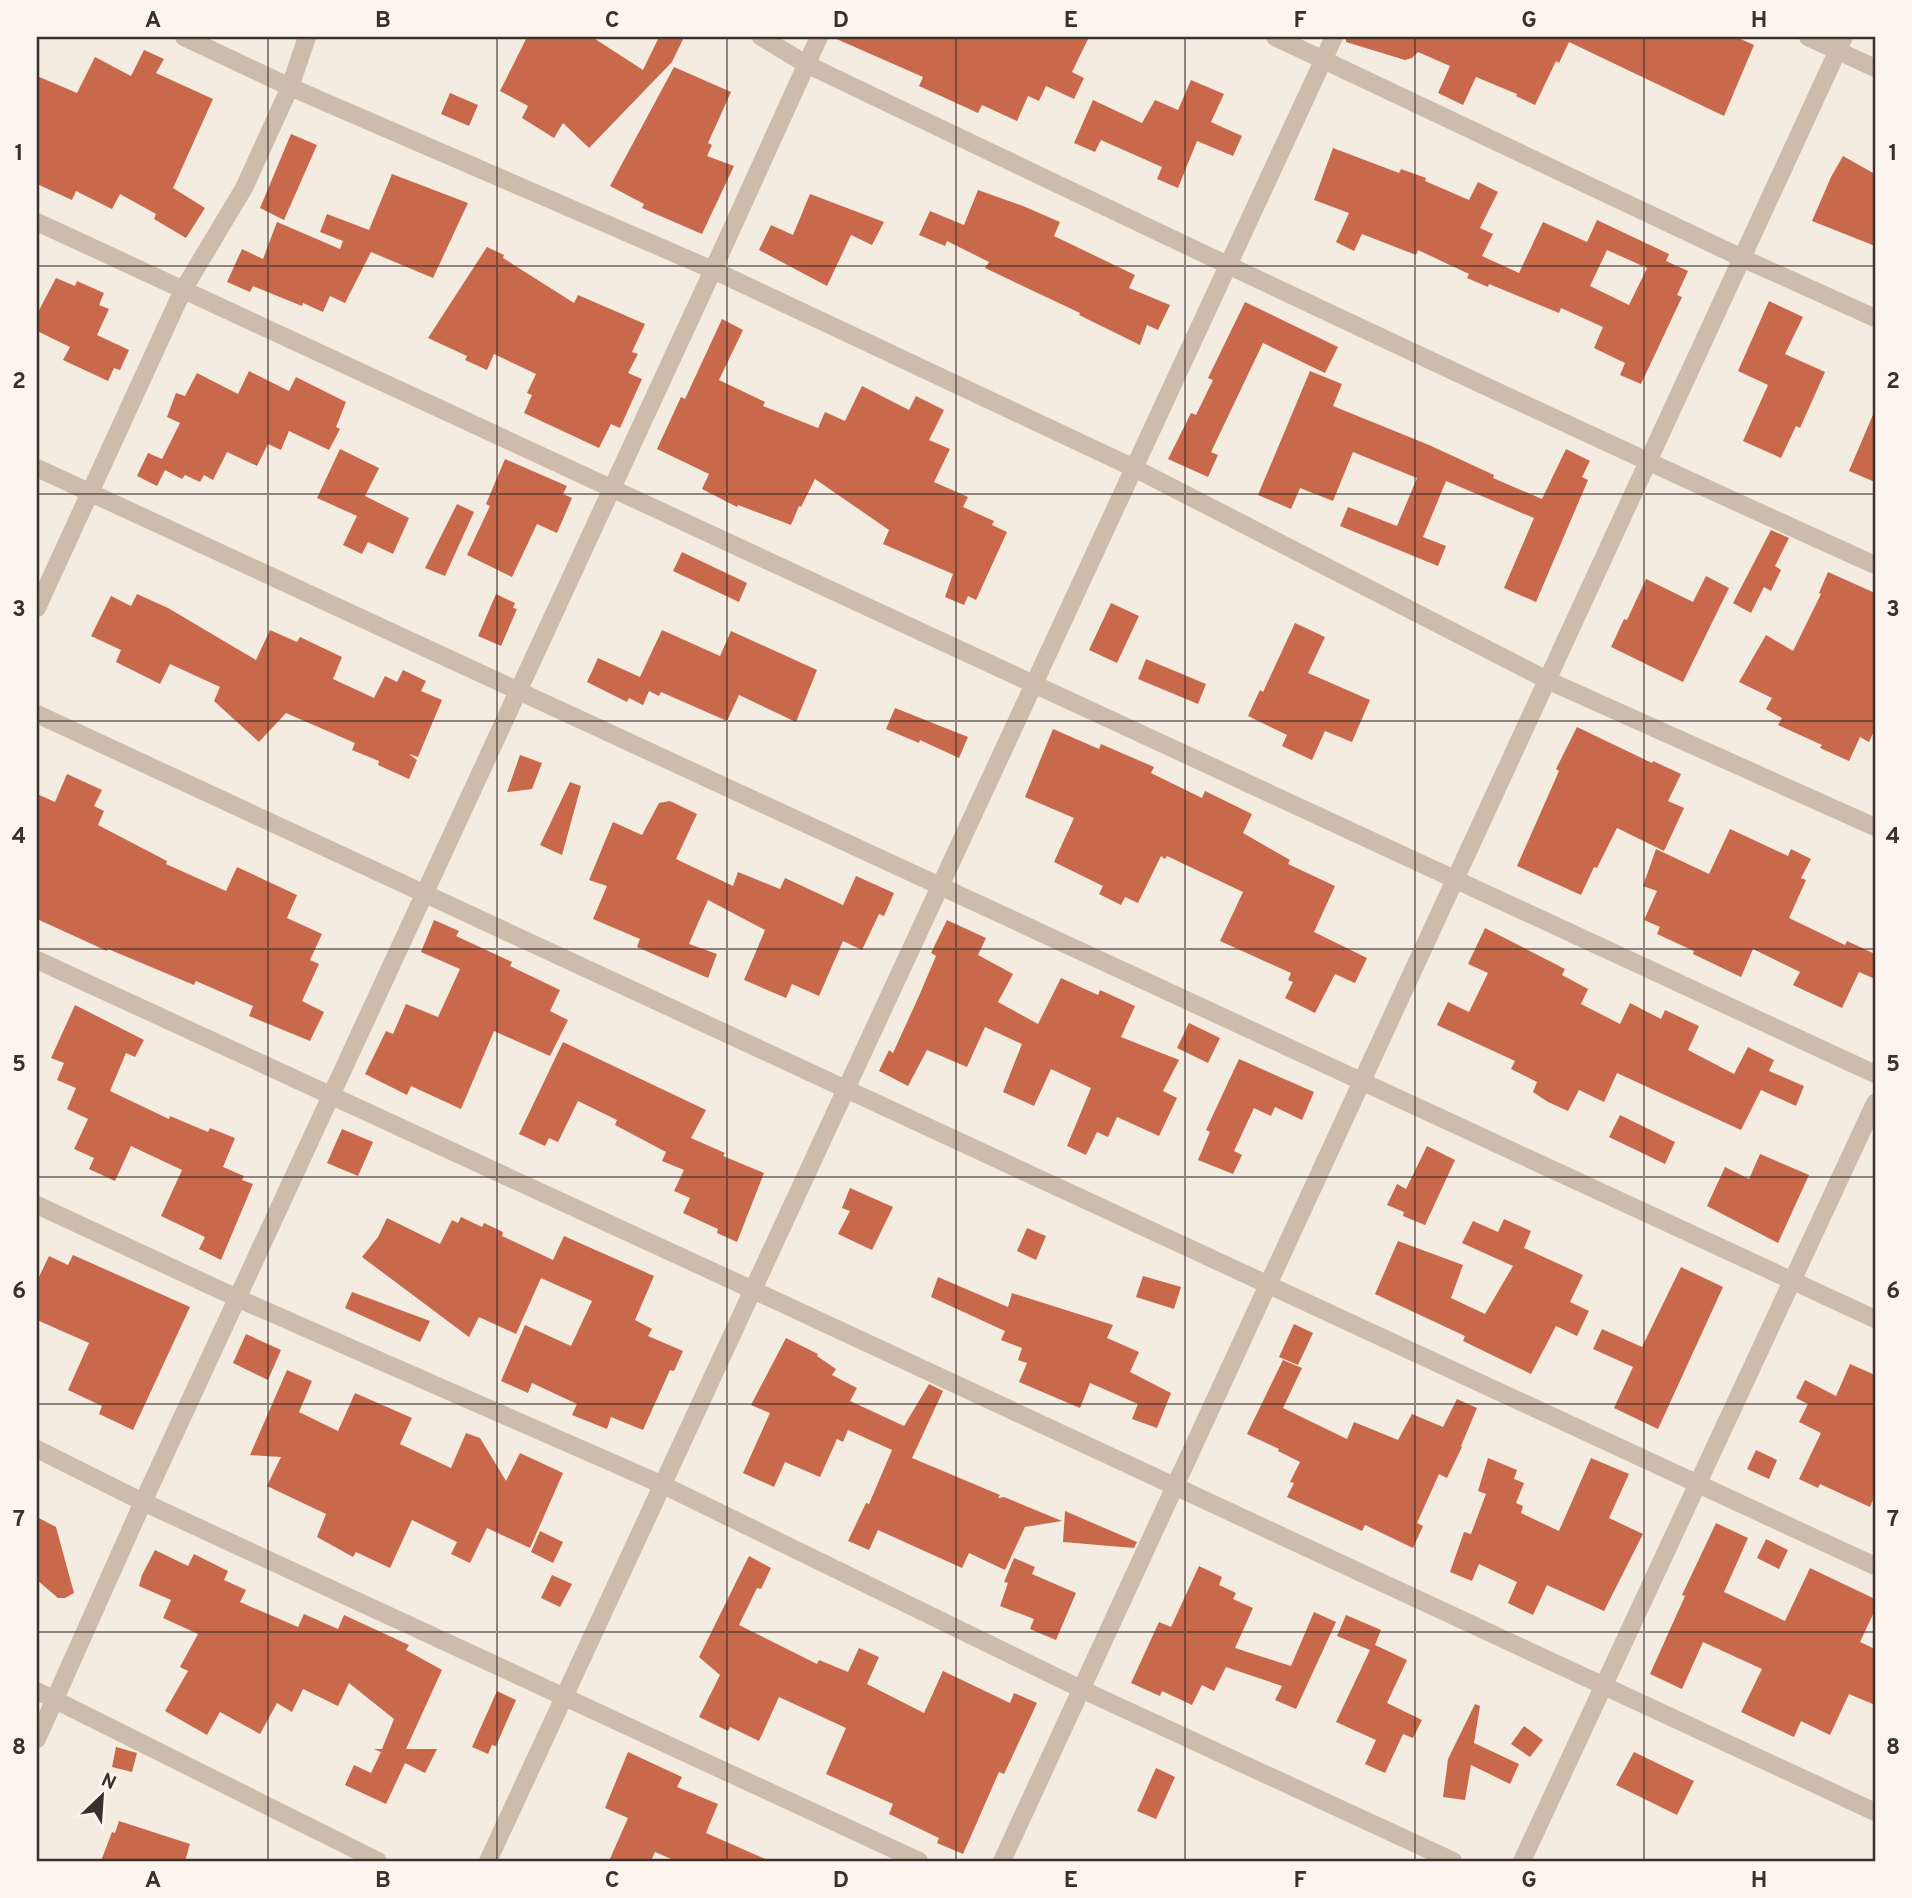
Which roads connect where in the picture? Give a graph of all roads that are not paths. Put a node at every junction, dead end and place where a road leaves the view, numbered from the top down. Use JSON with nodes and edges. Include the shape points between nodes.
{"nodes":[{"id":1,"x":184,"y":37,"type":"edge"},
{"id":2,"x":307,"y":37,"type":"edge"},
{"id":3,"x":761,"y":37,"type":"edge"},
{"id":4,"x":818,"y":37,"type":"edge"},
{"id":5,"x":1275,"y":37,"type":"edge"},
{"id":6,"x":1334,"y":37,"type":"edge"},
{"id":7,"x":1808,"y":37,"type":"edge"},
{"id":8,"x":1841,"y":43,"type":"edge"},
{"id":9,"x":1323,"y":59,"type":"junction"},
{"id":10,"x":806,"y":64,"type":"junction"},
{"id":11,"x":1875,"y":68,"type":"edge"},
{"id":12,"x":290,"y":87,"type":"junction"},
{"id":13,"x":37,"y":222,"type":"edge"},
{"id":14,"x":1742,"y":258,"type":"junction"},
{"id":15,"x":1228,"y":265,"type":"junction"},
{"id":16,"x":713,"y":270,"type":"junction"},
{"id":17,"x":183,"y":290,"type":"junction"},
{"id":18,"x":1875,"y":318,"type":"edge"},
{"id":19,"x":1647,"y":462,"type":"junction"},
{"id":20,"x":37,"y":468,"type":"edge"},
{"id":21,"x":1133,"y":468,"type":"junction"},
{"id":22,"x":612,"y":489,"type":"junction"},
{"id":23,"x":89,"y":492,"type":"junction"},
{"id":24,"x":1875,"y":565,"type":"edge"},
{"id":25,"x":37,"y":608,"type":"edge"},
{"id":26,"x":1547,"y":680,"type":"junction"},
{"id":27,"x":1034,"y":684,"type":"junction"},
{"id":28,"x":519,"y":691,"type":"junction"},
{"id":29,"x":37,"y":714,"type":"edge"},
{"id":30,"x":1875,"y":827,"type":"edge"},
{"id":31,"x":1455,"y":879,"type":"junction"},
{"id":32,"x":940,"y":886,"type":"junction"},
{"id":33,"x":425,"y":894,"type":"junction"},
{"id":34,"x":37,"y":960,"type":"edge"},
{"id":35,"x":1875,"y":1074,"type":"edge"},
{"id":36,"x":1362,"y":1082,"type":"junction"},
{"id":37,"x":847,"y":1088,"type":"junction"},
{"id":38,"x":331,"y":1096,"type":"junction"},
{"id":39,"x":1875,"y":1103,"type":"edge"},
{"id":40,"x":37,"y":1205,"type":"edge"},
{"id":41,"x":1792,"y":1281,"type":"junction"},
{"id":42,"x":1268,"y":1285,"type":"junction"},
{"id":43,"x":753,"y":1290,"type":"junction"},
{"id":44,"x":237,"y":1298,"type":"junction"},
{"id":45,"x":1875,"y":1319,"type":"edge"},
{"id":46,"x":37,"y":1449,"type":"edge"},
{"id":47,"x":1698,"y":1484,"type":"junction"},
{"id":48,"x":663,"y":1485,"type":"junction"},
{"id":49,"x":1174,"y":1487,"type":"junction"},
{"id":50,"x":143,"y":1502,"type":"junction"},
{"id":51,"x":1875,"y":1566,"type":"edge"},
{"id":52,"x":1604,"y":1686,"type":"junction"},
{"id":53,"x":1081,"y":1689,"type":"junction"},
{"id":54,"x":37,"y":1690,"type":"edge"},
{"id":55,"x":565,"y":1697,"type":"junction"},
{"id":56,"x":55,"y":1701,"type":"junction"},
{"id":57,"x":37,"y":1739,"type":"edge"},
{"id":58,"x":1875,"y":1812,"type":"edge"},
{"id":59,"x":378,"y":1861,"type":"edge"},
{"id":60,"x":488,"y":1861,"type":"edge"},
{"id":61,"x":919,"y":1861,"type":"edge"},
{"id":62,"x":1002,"y":1861,"type":"edge"},
{"id":63,"x":1453,"y":1861,"type":"edge"},
{"id":64,"x":1522,"y":1861,"type":"edge"}],
"edges":[{"from":1,"to":12,"type":"street"},
{"from":2,"to":12,"type":"street"},
{"from":3,"to":10,"type":"street"},
{"from":4,"to":10,"type":"street"},
{"from":5,"to":9,"type":"street"},
{"from":6,"to":9,"type":"street"},
{"from":7,"to":8,"type":"street"},
{"from":8,"to":11,"type":"street"},
{"from":8,"to":14,"type":"street"},
{"from":9,"to":14,"type":"street"},
{"from":9,"to":15,"type":"street"},
{"from":10,"to":15,"type":"street"},
{"from":10,"to":16,"type":"street"},
{"from":12,"to":16,"type":"street"},
{"from":12,"to":17,"type":"street","via":[[244,188]]},
{"from":13,"to":17,"type":"street"},
{"from":14,"to":18,"type":"street"},
{"from":14,"to":19,"type":"street"},
{"from":15,"to":19,"type":"street"},
{"from":15,"to":21,"type":"street"},
{"from":16,"to":21,"type":"street"},
{"from":16,"to":22,"type":"street"},
{"from":17,"to":22,"type":"street"},
{"from":17,"to":23,"type":"street"},
{"from":19,"to":24,"type":"street"},
{"from":19,"to":26,"type":"street"},
{"from":20,"to":23,"type":"street"},
{"from":21,"to":26,"type":"street"},
{"from":21,"to":27,"type":"street"},
{"from":22,"to":27,"type":"street"},
{"from":22,"to":28,"type":"street"},
{"from":23,"to":25,"type":"street"},
{"from":23,"to":28,"type":"street"},
{"from":26,"to":30,"type":"street"},
{"from":26,"to":31,"type":"street"},
{"from":27,"to":31,"type":"street"},
{"from":27,"to":32,"type":"street"},
{"from":28,"to":32,"type":"street"},
{"from":28,"to":33,"type":"street"},
{"from":29,"to":33,"type":"street"},
{"from":31,"to":35,"type":"street"},
{"from":31,"to":36,"type":"street"},
{"from":32,"to":36,"type":"street"},
{"from":32,"to":37,"type":"street"},
{"from":33,"to":37,"type":"street"},
{"from":33,"to":38,"type":"street"},
{"from":34,"to":38,"type":"street"},
{"from":36,"to":41,"type":"street"},
{"from":36,"to":42,"type":"street"},
{"from":37,"to":42,"type":"street"},
{"from":37,"to":43,"type":"street"},
{"from":38,"to":43,"type":"street"},
{"from":38,"to":44,"type":"street"},
{"from":39,"to":41,"type":"street"},
{"from":40,"to":44,"type":"street"},
{"from":41,"to":45,"type":"street"},
{"from":41,"to":47,"type":"street"},
{"from":42,"to":47,"type":"street"},
{"from":42,"to":49,"type":"street"},
{"from":43,"to":48,"type":"street"},
{"from":43,"to":49,"type":"street"},
{"from":44,"to":48,"type":"street"},
{"from":44,"to":50,"type":"street"},
{"from":46,"to":50,"type":"street"},
{"from":47,"to":51,"type":"street"},
{"from":47,"to":52,"type":"street"},
{"from":48,"to":53,"type":"street"},
{"from":48,"to":55,"type":"street"},
{"from":49,"to":52,"type":"street"},
{"from":49,"to":53,"type":"street"},
{"from":50,"to":55,"type":"street"},
{"from":50,"to":56,"type":"street"},
{"from":52,"to":58,"type":"street"},
{"from":52,"to":64,"type":"street"},
{"from":53,"to":62,"type":"street"},
{"from":53,"to":63,"type":"street"},
{"from":54,"to":56,"type":"street"},
{"from":55,"to":60,"type":"street"},
{"from":55,"to":61,"type":"street"},
{"from":56,"to":57,"type":"street"},
{"from":56,"to":59,"type":"street"}]}
